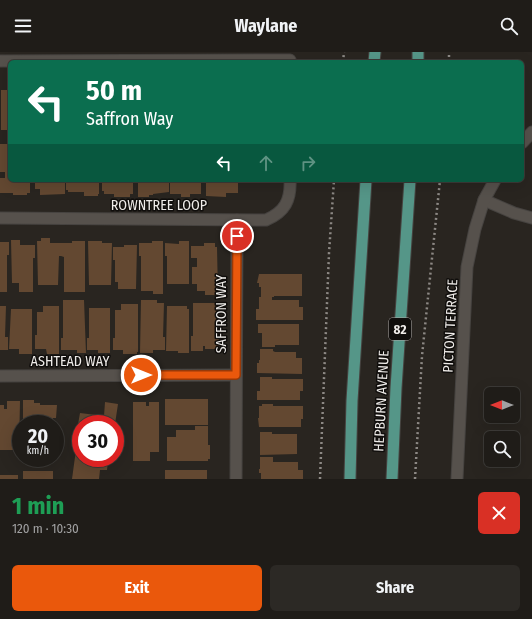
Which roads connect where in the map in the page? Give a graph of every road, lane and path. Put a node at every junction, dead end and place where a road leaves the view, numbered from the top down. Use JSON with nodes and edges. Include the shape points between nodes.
{"nodes":[{"id":1,"x":290,"y":58,"type":"edge"},
{"id":2,"x":97,"y":60,"type":"edge"},
{"id":3,"x":532,"y":132,"type":"edge"},
{"id":4,"x":524,"y":141,"type":"edge"},
{"id":5,"x":290,"y":182,"type":"edge"},
{"id":6,"x":334,"y":182,"type":"edge"},
{"id":7,"x":366,"y":182,"type":"edge"},
{"id":8,"x":410,"y":182,"type":"edge"},
{"id":9,"x":440,"y":182,"type":"edge"},
{"id":10,"x":494,"y":182,"type":"edge"},
{"id":11,"x":484,"y":200,"type":"junction"},
{"id":12,"x":0,"y":218,"type":"edge"},
{"id":13,"x":532,"y":218,"type":"edge"},
{"id":14,"x":237,"y":220,"type":"junction"},
{"id":15,"x":236,"y":375,"type":"junction"},
{"id":16,"x":0,"y":376,"type":"edge"},
{"id":17,"x":236,"y":479,"type":"edge"},
{"id":18,"x":320,"y":479,"type":"edge"},
{"id":19,"x":350,"y":479,"type":"edge"},
{"id":20,"x":392,"y":479,"type":"edge"},
{"id":21,"x":415,"y":479,"type":"edge"},
{"id":22,"x":457,"y":479,"type":"edge"}],
"edges":[{"from":1,"to":2,"type":"street"},
{"from":3,"to":4,"type":"street"},
{"from":5,"to":14,"type":"street","name":"ROWNTREE LOOP","via":[[289,196],[284,207],[275,216],[266,220]]},
{"from":6,"to":18,"type":"path","via":[[328,253]]},
{"from":7,"to":19,"type":"main road","name":"HEPBURN AVENUE","via":[[352,401]]},
{"from":8,"to":20,"type":"main road","name":"HEPBURN AVENUE","number":"82"},
{"from":9,"to":21,"type":"path","via":[[422,356]]},
{"from":10,"to":11,"type":"street","name":"PICTON TERRACE"},
{"from":11,"to":13,"type":"street"},
{"from":11,"to":22,"type":"street","name":"PICTON TERRACE","via":[[467,267]]},
{"from":12,"to":14,"type":"street","name":"ROWNTREE LOOP"},
{"from":14,"to":15,"type":"street","name":"SAFFRON WAY"},
{"from":15,"to":16,"type":"street","name":"ASHTEAD WAY"},
{"from":15,"to":17,"type":"street","name":"SAFFRON WAY"}]}
